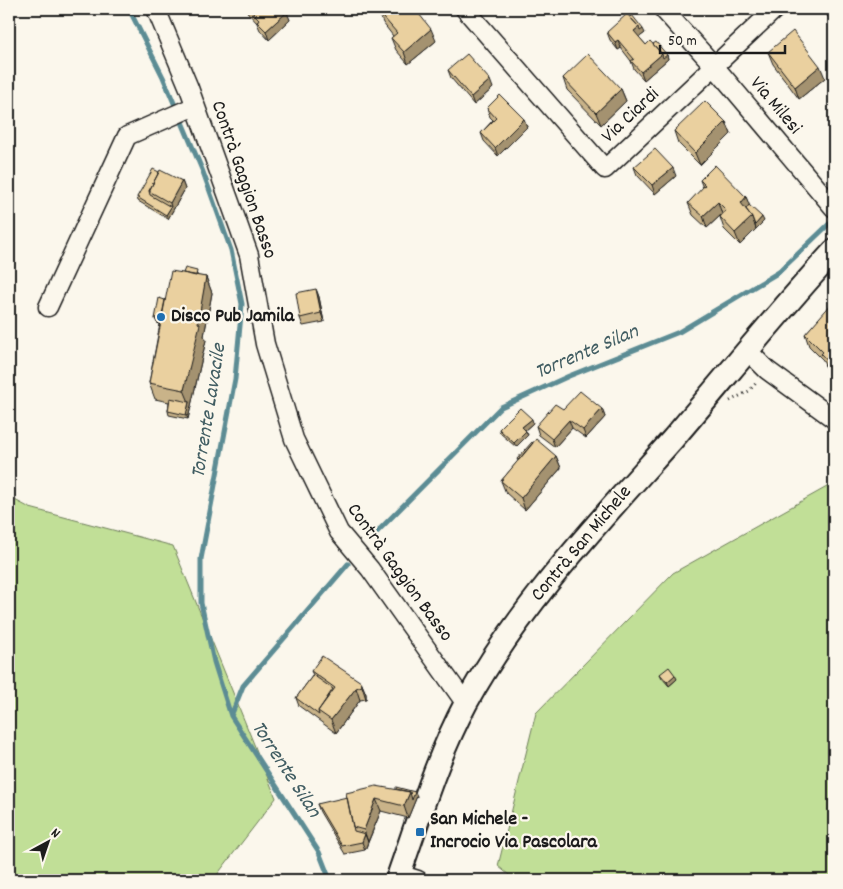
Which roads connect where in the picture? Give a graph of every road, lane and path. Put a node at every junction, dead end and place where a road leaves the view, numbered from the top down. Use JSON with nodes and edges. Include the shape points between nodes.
{"nodes":[{"id":1,"x":156,"y":9,"type":"edge"},
{"id":2,"x":465,"y":9,"type":"edge"},
{"id":3,"x":663,"y":9,"type":"edge"},
{"id":4,"x":775,"y":9,"type":"edge"},
{"id":5,"x":715,"y":66,"type":"junction"},
{"id":6,"x":192,"y":107,"type":"junction"},
{"id":7,"x":834,"y":208,"type":"edge"},
{"id":8,"x":834,"y":251,"type":"edge"},
{"id":9,"x":48,"y":307,"type":"dead end"},
{"id":10,"x":748,"y":351,"type":"junction"},
{"id":11,"x":768,"y":370,"type":"junction"},
{"id":12,"x":724,"y":403,"type":"dead end"},
{"id":13,"x":834,"y":419,"type":"edge"},
{"id":14,"x":466,"y":704,"type":"junction"},
{"id":15,"x":405,"y":878,"type":"edge"}],
"edges":[{"from":1,"to":6,"type":"street","name":"Contrà Gaggion Basso"},
{"from":2,"to":5,"type":"street","name":"Via Ciardi","via":[[605,169]]},
{"from":3,"to":5,"type":"street","name":"Via Milesi"},
{"from":4,"to":5,"type":"street","name":"Via Ciardi"},
{"from":5,"to":7,"type":"street","name":"Via Milesi"},
{"from":6,"to":9,"type":"street","via":[[126,136]]},
{"from":6,"to":14,"type":"street","name":"Contrà Gaggion Basso","via":[[249,255],[265,344],[294,439],[339,532],[370,569]]},
{"from":8,"to":10,"type":"main road","name":"Contrà San Michele"},
{"from":10,"to":11,"type":"street"},
{"from":10,"to":14,"type":"main road","name":"Contrà San Michele","via":[[540,592],[497,650]]},
{"from":11,"to":12,"type":"path","via":[[749,391]]},
{"from":11,"to":13,"type":"street"},
{"from":14,"to":15,"type":"main road","name":"Contrà San Michele","via":[[429,787]]}]}
